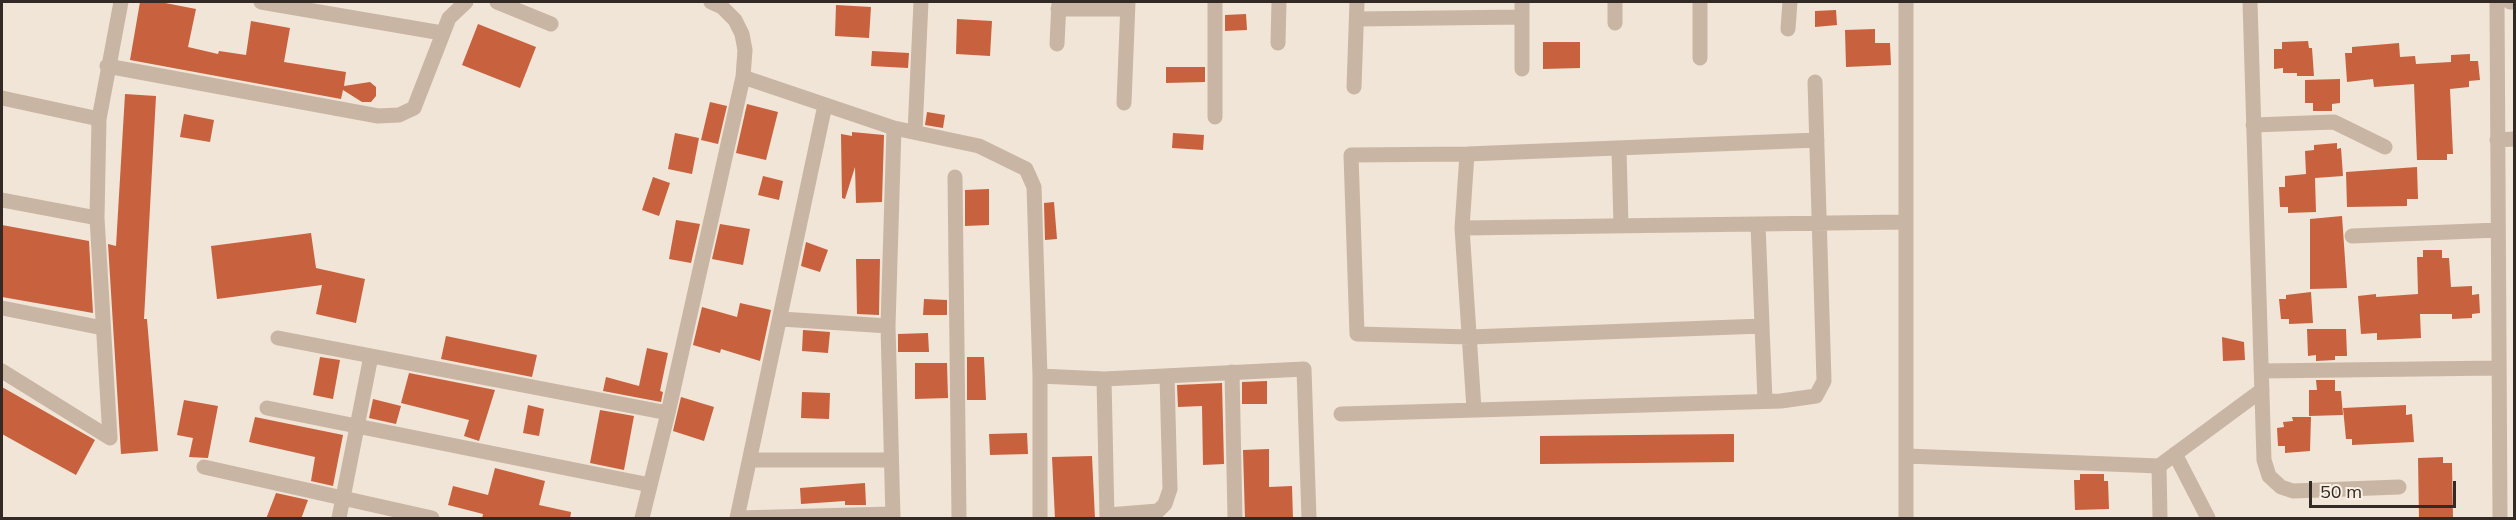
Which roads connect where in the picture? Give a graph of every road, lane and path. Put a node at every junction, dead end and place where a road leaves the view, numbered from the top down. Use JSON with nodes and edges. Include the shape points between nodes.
{"nodes":[{"id":1,"x":122,"y":2,"type":"edge"},
{"id":2,"x":261,"y":2,"type":"edge"},
{"id":3,"x":466,"y":2,"type":"edge"},
{"id":4,"x":497,"y":2,"type":"edge"},
{"id":5,"x":711,"y":2,"type":"edge"},
{"id":6,"x":921,"y":2,"type":"edge"},
{"id":7,"x":1215,"y":2,"type":"edge"},
{"id":8,"x":1279,"y":2,"type":"edge"},
{"id":9,"x":1358,"y":2,"type":"edge"},
{"id":10,"x":1615,"y":2,"type":"edge"},
{"id":11,"x":1700,"y":2,"type":"edge"},
{"id":12,"x":1790,"y":2,"type":"edge"},
{"id":13,"x":1906,"y":2,"type":"edge"},
{"id":14,"x":2250,"y":2,"type":"edge"},
{"id":15,"x":2497,"y":2,"type":"edge"},
{"id":16,"x":2510,"y":2,"type":"edge"},
{"id":17,"x":2514,"y":2,"type":"edge"},
{"id":18,"x":1059,"y":5,"type":"edge"},
{"id":19,"x":1127,"y":5,"type":"edge"},
{"id":20,"x":1522,"y":9,"type":"edge"},
{"id":21,"x":1357,"y":20,"type":"junction"},
{"id":22,"x":1615,"y":23,"type":"dead end"},
{"id":23,"x":551,"y":24,"type":"dead end"},
{"id":24,"x":1788,"y":29,"type":"dead end"},
{"id":25,"x":442,"y":33,"type":"junction"},
{"id":26,"x":1278,"y":43,"type":"dead end"},
{"id":27,"x":1057,"y":44,"type":"dead end"},
{"id":28,"x":1700,"y":57,"type":"dead end"},
{"id":29,"x":107,"y":66,"type":"junction"},
{"id":30,"x":1522,"y":69,"type":"dead end"},
{"id":31,"x":743,"y":77,"type":"junction"},
{"id":32,"x":1815,"y":82,"type":"dead end"},
{"id":33,"x":1354,"y":87,"type":"dead end"},
{"id":34,"x":2,"y":98,"type":"edge"},
{"id":35,"x":1124,"y":103,"type":"dead end"},
{"id":36,"x":825,"y":105,"type":"junction"},
{"id":37,"x":1215,"y":117,"type":"dead end"},
{"id":38,"x":99,"y":119,"type":"junction"},
{"id":39,"x":2253,"y":125,"type":"junction"},
{"id":40,"x":894,"y":128,"type":"junction"},
{"id":41,"x":915,"y":132,"type":"junction"},
{"id":42,"x":2514,"y":139,"type":"edge"},
{"id":43,"x":1817,"y":140,"type":"junction"},
{"id":44,"x":2497,"y":140,"type":"junction"},
{"id":45,"x":2385,"y":147,"type":"dead end"},
{"id":46,"x":1619,"y":149,"type":"junction"},
{"id":47,"x":1467,"y":154,"type":"junction"},
{"id":48,"x":955,"y":177,"type":"dead end"},
{"id":49,"x":2,"y":200,"type":"edge"},
{"id":50,"x":97,"y":218,"type":"junction"},
{"id":51,"x":1904,"y":222,"type":"junction"},
{"id":52,"x":1758,"y":224,"type":"junction"},
{"id":53,"x":1819,"y":224,"type":"junction"},
{"id":54,"x":1621,"y":226,"type":"junction"},
{"id":55,"x":1462,"y":228,"type":"junction"},
{"id":56,"x":2498,"y":230,"type":"junction"},
{"id":57,"x":2352,"y":236,"type":"dead end"},
{"id":58,"x":2,"y":308,"type":"edge"},
{"id":59,"x":781,"y":319,"type":"junction"},
{"id":60,"x":888,"y":326,"type":"junction"},
{"id":61,"x":1762,"y":326,"type":"junction"},
{"id":62,"x":103,"y":328,"type":"junction"},
{"id":63,"x":1470,"y":337,"type":"junction"},
{"id":64,"x":278,"y":338,"type":"dead end"},
{"id":65,"x":371,"y":356,"type":"junction"},
{"id":66,"x":2499,"y":368,"type":"junction"},
{"id":67,"x":2,"y":371,"type":"edge"},
{"id":68,"x":2261,"y":371,"type":"junction"},
{"id":69,"x":1232,"y":372,"type":"junction"},
{"id":70,"x":1040,"y":376,"type":"junction"},
{"id":71,"x":1167,"y":376,"type":"junction"},
{"id":72,"x":1104,"y":379,"type":"junction"},
{"id":73,"x":2262,"y":390,"type":"junction"},
{"id":74,"x":1765,"y":401,"type":"junction"},
{"id":75,"x":267,"y":408,"type":"dead end"},
{"id":76,"x":1474,"y":409,"type":"junction"},
{"id":77,"x":668,"y":413,"type":"junction"},
{"id":78,"x":1341,"y":414,"type":"dead end"},
{"id":79,"x":357,"y":426,"type":"junction"},
{"id":80,"x":2175,"y":454,"type":"junction"},
{"id":81,"x":1907,"y":456,"type":"junction"},
{"id":82,"x":750,"y":460,"type":"junction"},
{"id":83,"x":890,"y":460,"type":"junction"},
{"id":84,"x":2159,"y":466,"type":"junction"},
{"id":85,"x":204,"y":467,"type":"dead end"},
{"id":86,"x":650,"y":485,"type":"junction"},
{"id":87,"x":2399,"y":487,"type":"dead end"},
{"id":88,"x":343,"y":498,"type":"junction"},
{"id":89,"x":893,"y":516,"type":"edge"},
{"id":90,"x":1108,"y":517,"type":"edge"},
{"id":91,"x":737,"y":518,"type":"edge"},
{"id":92,"x":339,"y":519,"type":"edge"},
{"id":93,"x":432,"y":519,"type":"edge"},
{"id":94,"x":642,"y":519,"type":"edge"},
{"id":95,"x":959,"y":519,"type":"edge"},
{"id":96,"x":1040,"y":519,"type":"edge"},
{"id":97,"x":1235,"y":519,"type":"edge"},
{"id":98,"x":1309,"y":519,"type":"edge"},
{"id":99,"x":1906,"y":519,"type":"edge"},
{"id":100,"x":2160,"y":519,"type":"edge"},
{"id":101,"x":2208,"y":519,"type":"edge"},
{"id":102,"x":2500,"y":519,"type":"edge"}],
"edges":[{"from":1,"to":29,"type":"street"},
{"from":2,"to":25,"type":"street"},
{"from":3,"to":25,"type":"street"},
{"from":4,"to":23,"type":"street"},
{"from":5,"to":31,"type":"street","via":[[735,20],[742,34]]},
{"from":6,"to":41,"type":"street"},
{"from":7,"to":37,"type":"street"},
{"from":8,"to":26,"type":"street"},
{"from":9,"to":21,"type":"street"},
{"from":10,"to":22,"type":"street"},
{"from":11,"to":28,"type":"street"},
{"from":12,"to":24,"type":"street"},
{"from":13,"to":51,"type":"street"},
{"from":14,"to":39,"type":"street"},
{"from":15,"to":44,"type":"street"},
{"from":16,"to":17,"type":"street"},
{"from":18,"to":19,"type":"street"},
{"from":18,"to":27,"type":"street"},
{"from":19,"to":35,"type":"street"},
{"from":20,"to":21,"type":"street"},
{"from":20,"to":30,"type":"street"},
{"from":21,"to":33,"type":"street"},
{"from":25,"to":29,"type":"street","via":[[414,108],[399,115],[378,116]]},
{"from":29,"to":38,"type":"street"},
{"from":31,"to":36,"type":"street"},
{"from":31,"to":77,"type":"street"},
{"from":32,"to":43,"type":"street"},
{"from":34,"to":38,"type":"street"},
{"from":36,"to":40,"type":"street"},
{"from":36,"to":59,"type":"street"},
{"from":38,"to":50,"type":"street"},
{"from":39,"to":45,"type":"street","via":[[2334,122]]},
{"from":39,"to":68,"type":"street"},
{"from":40,"to":41,"type":"street"},
{"from":40,"to":60,"type":"street"},
{"from":41,"to":70,"type":"street","via":[[979,146],[1026,169],[1034,187]]},
{"from":42,"to":44,"type":"street"},
{"from":43,"to":46,"type":"street"},
{"from":43,"to":53,"type":"street"},
{"from":44,"to":56,"type":"street"},
{"from":46,"to":47,"type":"street"},
{"from":46,"to":54,"type":"street"},
{"from":47,"to":55,"type":"street"},
{"from":47,"to":63,"type":"street","via":[[1351,154],[1357,334]]},
{"from":48,"to":95,"type":"street"},
{"from":49,"to":50,"type":"street"},
{"from":50,"to":62,"type":"street"},
{"from":51,"to":53,"type":"street"},
{"from":51,"to":81,"type":"street"},
{"from":52,"to":53,"type":"street"},
{"from":52,"to":54,"type":"street"},
{"from":52,"to":61,"type":"street"},
{"from":53,"to":74,"type":"street","via":[[1824,381],[1816,396]]},
{"from":54,"to":55,"type":"street"},
{"from":55,"to":63,"type":"street"},
{"from":56,"to":57,"type":"street"},
{"from":56,"to":66,"type":"street"},
{"from":58,"to":62,"type":"street"},
{"from":59,"to":60,"type":"street"},
{"from":59,"to":82,"type":"street"},
{"from":60,"to":83,"type":"street"},
{"from":61,"to":63,"type":"street"},
{"from":61,"to":74,"type":"street"},
{"from":62,"to":67,"type":"street","via":[[110,438]]},
{"from":63,"to":76,"type":"street"},
{"from":64,"to":65,"type":"street"},
{"from":65,"to":77,"type":"street"},
{"from":65,"to":79,"type":"street"},
{"from":66,"to":68,"type":"street"},
{"from":66,"to":102,"type":"street"},
{"from":68,"to":73,"type":"street"},
{"from":69,"to":71,"type":"street"},
{"from":69,"to":97,"type":"street"},
{"from":69,"to":98,"type":"street","via":[[1304,369]]},
{"from":70,"to":72,"type":"street"},
{"from":70,"to":96,"type":"street"},
{"from":71,"to":72,"type":"street"},
{"from":71,"to":90,"type":"street","via":[[1170,489],[1165,504],[1158,511]]},
{"from":72,"to":90,"type":"street"},
{"from":73,"to":80,"type":"street"},
{"from":73,"to":87,"type":"street","via":[[2264,460],[2269,476],[2281,488],[2293,491]]},
{"from":74,"to":76,"type":"street"},
{"from":75,"to":79,"type":"street"},
{"from":76,"to":78,"type":"street"},
{"from":77,"to":86,"type":"street"},
{"from":79,"to":86,"type":"street"},
{"from":79,"to":88,"type":"street"},
{"from":80,"to":84,"type":"street"},
{"from":80,"to":101,"type":"street"},
{"from":81,"to":84,"type":"street"},
{"from":81,"to":99,"type":"street"},
{"from":82,"to":83,"type":"street"},
{"from":82,"to":91,"type":"street"},
{"from":83,"to":89,"type":"street"},
{"from":84,"to":100,"type":"street"},
{"from":85,"to":88,"type":"street"},
{"from":86,"to":94,"type":"street"},
{"from":88,"to":92,"type":"street"},
{"from":88,"to":93,"type":"street"},
{"from":89,"to":91,"type":"street"}]}
